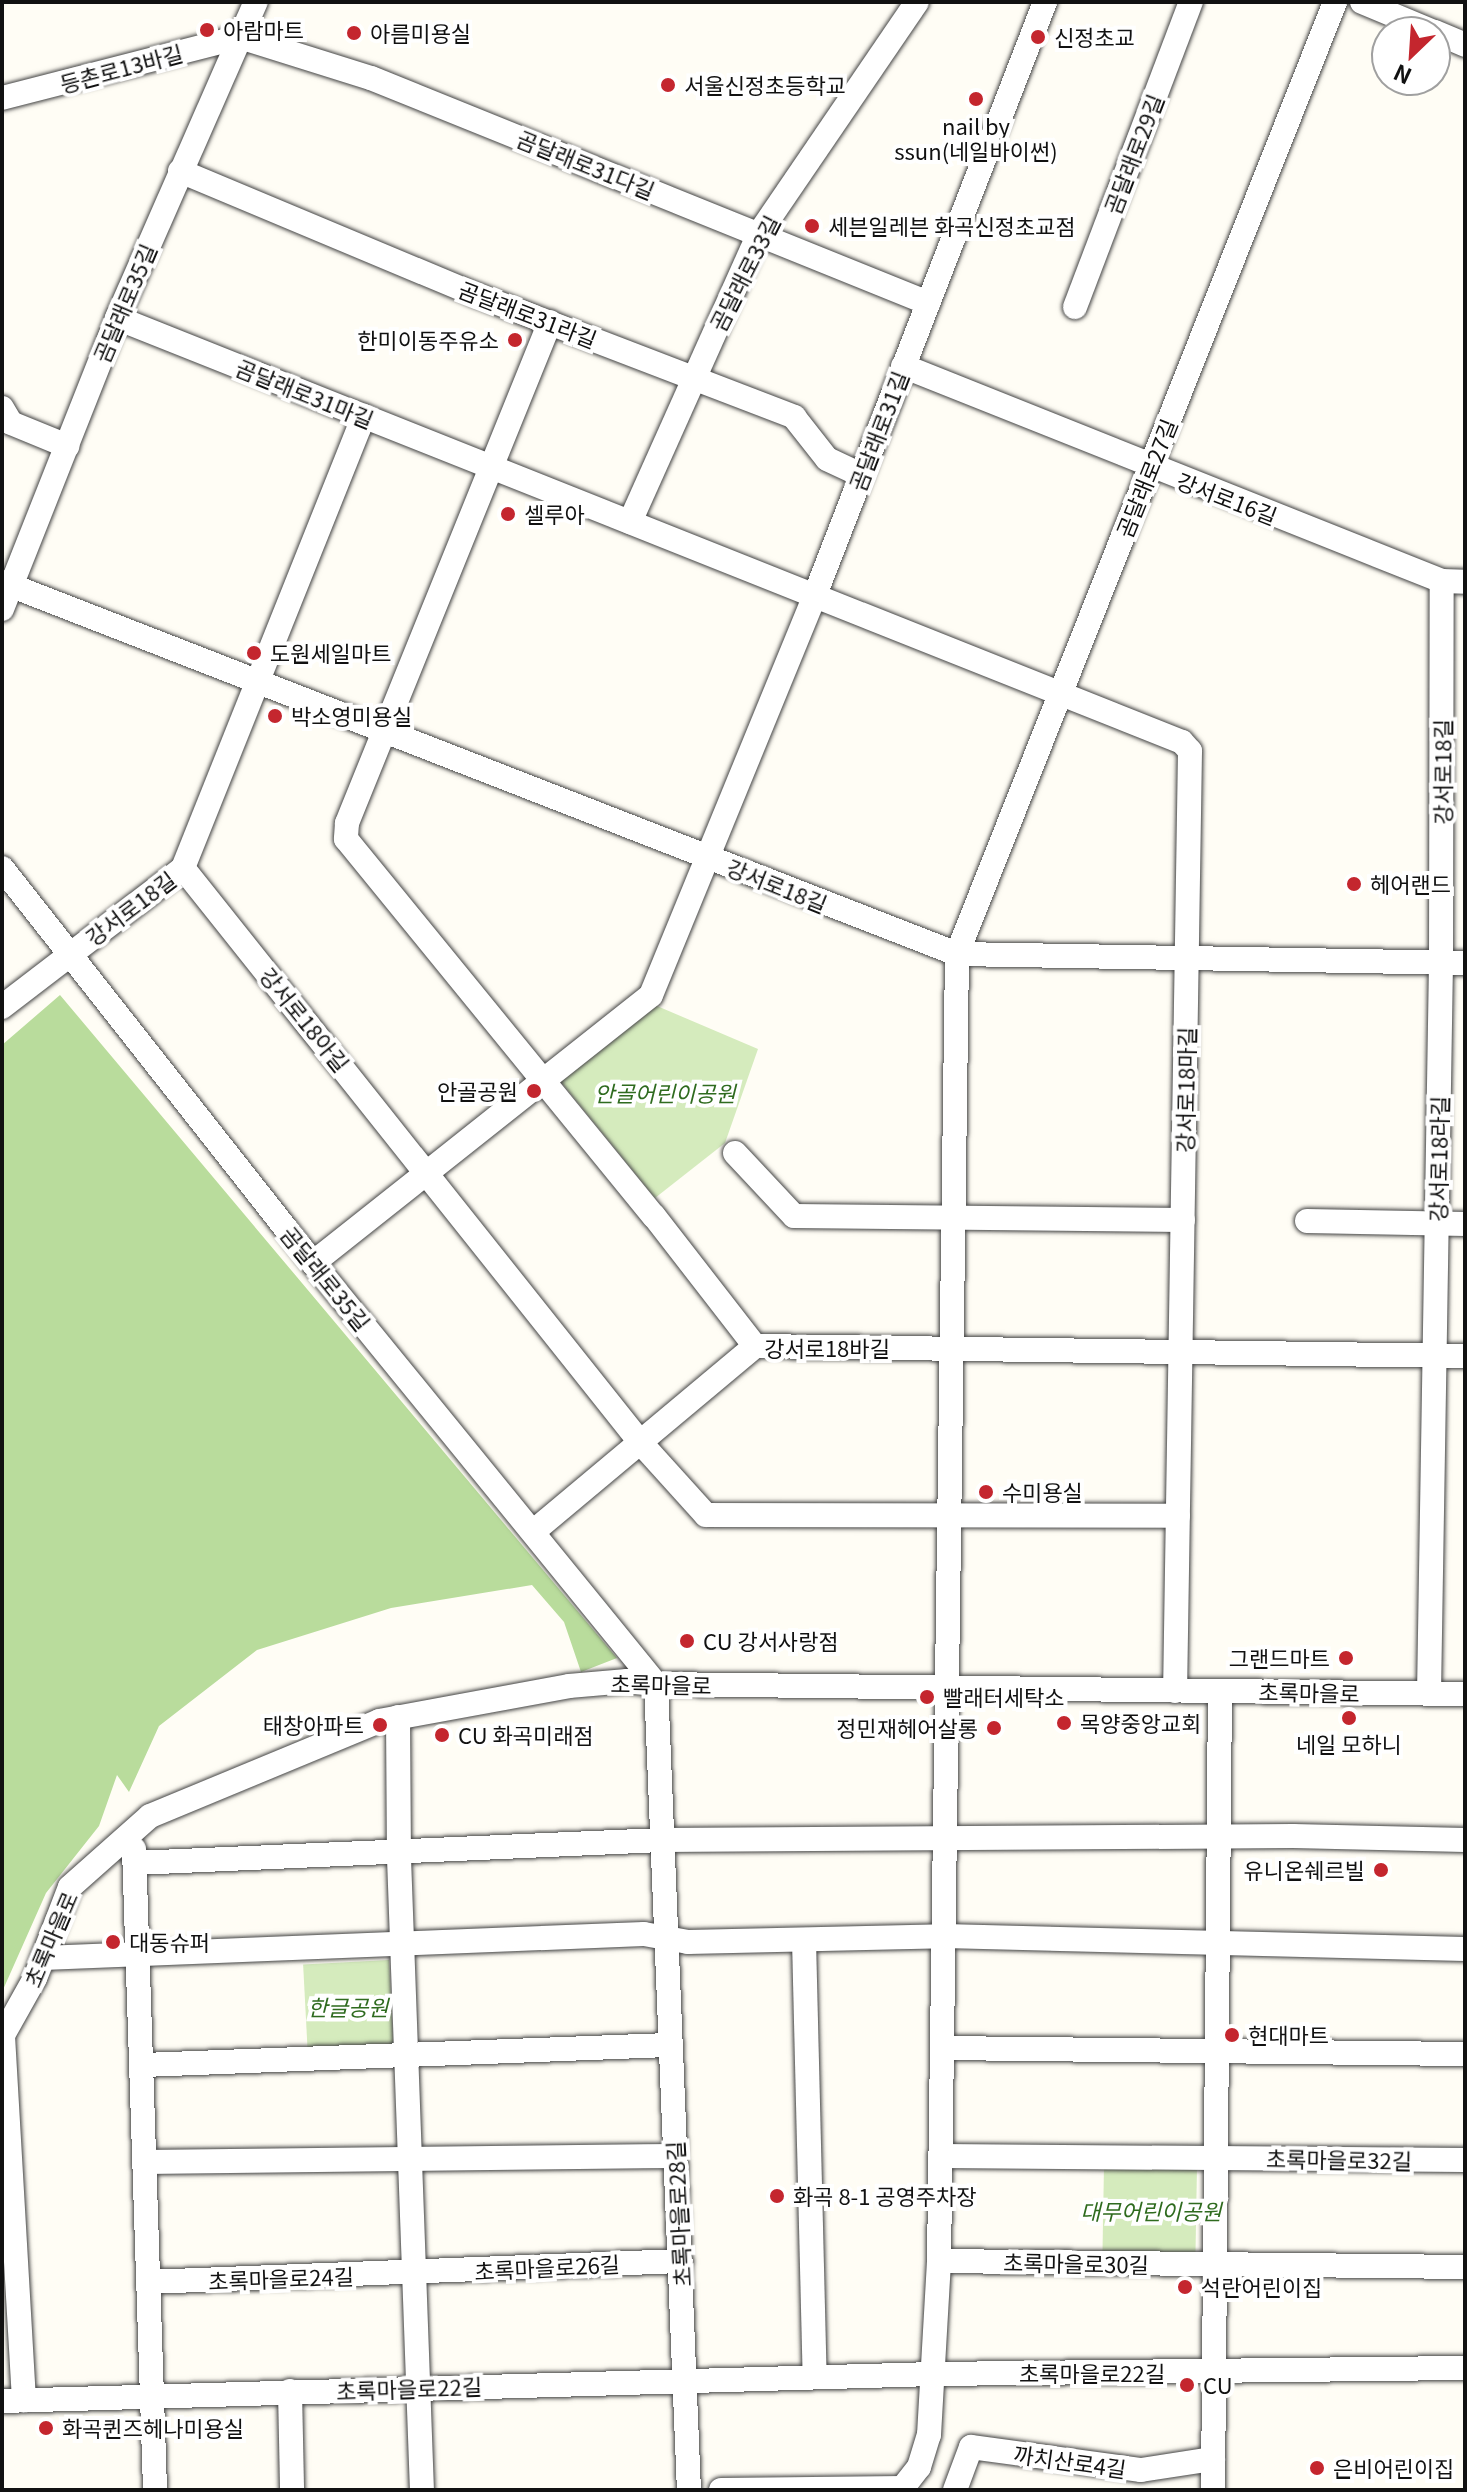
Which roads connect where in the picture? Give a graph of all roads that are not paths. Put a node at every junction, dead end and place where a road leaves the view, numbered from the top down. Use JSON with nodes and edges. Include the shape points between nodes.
{"nodes":[{"id":1,"x":256,"y":2,"type":"edge"},
{"id":2,"x":917,"y":2,"type":"edge"},
{"id":3,"x":1045,"y":2,"type":"edge"},
{"id":4,"x":1191,"y":2,"type":"edge"},
{"id":5,"x":1335,"y":2,"type":"edge"},
{"id":6,"x":1362,"y":2,"type":"edge"},
{"id":7,"x":1396,"y":16,"type":"edge"},
{"id":8,"x":240,"y":37,"type":"junction"},
{"id":9,"x":2,"y":98,"type":"edge"},
{"id":10,"x":180,"y":171,"type":"junction"},
{"id":11,"x":760,"y":232,"type":"junction"},
{"id":12,"x":928,"y":303,"type":"junction"},
{"id":13,"x":1075,"y":307,"type":"dead end"},
{"id":14,"x":117,"y":318,"type":"junction"},
{"id":15,"x":550,"y":322,"type":"junction"},
{"id":16,"x":903,"y":366,"type":"junction"},
{"id":17,"x":693,"y":378,"type":"junction"},
{"id":18,"x":2,"y":408,"type":"edge"},
{"id":19,"x":364,"y":416,"type":"junction"},
{"id":20,"x":67,"y":446,"type":"junction"},
{"id":21,"x":492,"y":468,"type":"junction"},
{"id":22,"x":1150,"y":468,"type":"junction"},
{"id":23,"x":861,"y":475,"type":"junction"},
{"id":24,"x":630,"y":522,"type":"junction"},
{"id":25,"x":1454,"y":582,"type":"edge"},
{"id":26,"x":7,"y":583,"type":"edge"},
{"id":27,"x":815,"y":595,"type":"junction"},
{"id":28,"x":2,"y":609,"type":"edge"},
{"id":29,"x":260,"y":683,"type":"junction"},
{"id":30,"x":1060,"y":696,"type":"junction"},
{"id":31,"x":384,"y":731,"type":"junction"},
{"id":32,"x":708,"y":858,"type":"junction"},
{"id":33,"x":2,"y":868,"type":"edge"},
{"id":34,"x":183,"y":868,"type":"junction"},
{"id":35,"x":70,"y":954,"type":"junction"},
{"id":36,"x":957,"y":954,"type":"junction"},
{"id":37,"x":1187,"y":960,"type":"junction"},
{"id":38,"x":1453,"y":963,"type":"edge"},
{"id":39,"x":2,"y":1007,"type":"edge"},
{"id":40,"x":542,"y":1079,"type":"junction"},
{"id":41,"x":735,"y":1153,"type":"dead end"},
{"id":42,"x":426,"y":1171,"type":"junction"},
{"id":43,"x":953,"y":1216,"type":"junction"},
{"id":44,"x":1183,"y":1220,"type":"junction"},
{"id":45,"x":1307,"y":1221,"type":"dead end"},
{"id":46,"x":1437,"y":1223,"type":"junction"},
{"id":47,"x":1465,"y":1224,"type":"edge"},
{"id":48,"x":313,"y":1263,"type":"junction"},
{"id":49,"x":755,"y":1346,"type":"junction"},
{"id":50,"x":951,"y":1349,"type":"junction"},
{"id":51,"x":1180,"y":1352,"type":"junction"},
{"id":52,"x":1435,"y":1355,"type":"junction"},
{"id":53,"x":1465,"y":1356,"type":"edge"},
{"id":54,"x":640,"y":1442,"type":"junction"},
{"id":55,"x":1178,"y":1516,"type":"junction"},
{"id":56,"x":949,"y":1518,"type":"junction"},
{"id":57,"x":534,"y":1531,"type":"junction"},
{"id":58,"x":656,"y":1684,"type":"junction"},
{"id":59,"x":947,"y":1688,"type":"junction"},
{"id":60,"x":1175,"y":1691,"type":"junction"},
{"id":61,"x":1220,"y":1691,"type":"junction"},
{"id":62,"x":1429,"y":1694,"type":"junction"},
{"id":63,"x":1465,"y":1694,"type":"edge"},
{"id":64,"x":398,"y":1717,"type":"junction"},
{"id":65,"x":132,"y":1831,"type":"junction"},
{"id":66,"x":1217,"y":1839,"type":"junction"},
{"id":67,"x":661,"y":1840,"type":"junction"},
{"id":68,"x":945,"y":1840,"type":"junction"},
{"id":69,"x":1465,"y":1840,"type":"edge"},
{"id":70,"x":399,"y":1849,"type":"junction"},
{"id":71,"x":135,"y":1863,"type":"junction"},
{"id":72,"x":944,"y":1936,"type":"junction"},
{"id":73,"x":664,"y":1938,"type":"junction"},
{"id":74,"x":804,"y":1940,"type":"junction"},
{"id":75,"x":1216,"y":1942,"type":"junction"},
{"id":76,"x":402,"y":1945,"type":"junction"},
{"id":77,"x":1465,"y":1949,"type":"edge"},
{"id":78,"x":137,"y":1954,"type":"junction"},
{"id":79,"x":43,"y":1958,"type":"junction"},
{"id":80,"x":3,"y":2037,"type":"edge"},
{"id":81,"x":669,"y":2045,"type":"junction"},
{"id":82,"x":942,"y":2048,"type":"junction"},
{"id":83,"x":1215,"y":2051,"type":"junction"},
{"id":84,"x":406,"y":2054,"type":"junction"},
{"id":85,"x":1465,"y":2054,"type":"edge"},
{"id":86,"x":143,"y":2065,"type":"junction"},
{"id":87,"x":675,"y":2156,"type":"junction"},
{"id":88,"x":941,"y":2156,"type":"junction"},
{"id":89,"x":1213,"y":2157,"type":"junction"},
{"id":90,"x":1465,"y":2160,"type":"edge"},
{"id":91,"x":410,"y":2161,"type":"junction"},
{"id":92,"x":144,"y":2162,"type":"junction"},
{"id":93,"x":681,"y":2261,"type":"junction"},
{"id":94,"x":939,"y":2261,"type":"junction"},
{"id":95,"x":1212,"y":2264,"type":"junction"},
{"id":96,"x":1465,"y":2267,"type":"edge"},
{"id":97,"x":414,"y":2273,"type":"junction"},
{"id":98,"x":148,"y":2282,"type":"junction"},
{"id":99,"x":1465,"y":2368,"type":"edge"},
{"id":100,"x":1212,"y":2372,"type":"junction"},
{"id":101,"x":934,"y":2374,"type":"junction"},
{"id":102,"x":815,"y":2377,"type":"junction"},
{"id":103,"x":687,"y":2381,"type":"junction"},
{"id":104,"x":418,"y":2387,"type":"junction"},
{"id":105,"x":290,"y":2391,"type":"junction"},
{"id":106,"x":152,"y":2396,"type":"junction"},
{"id":107,"x":13,"y":2400,"type":"edge"},
{"id":108,"x":1213,"y":2459,"type":"junction"},
{"id":109,"x":902,"y":2489,"type":"edge"},
{"id":110,"x":155,"y":2490,"type":"edge"},
{"id":111,"x":292,"y":2490,"type":"edge"},
{"id":112,"x":422,"y":2490,"type":"edge"},
{"id":113,"x":689,"y":2490,"type":"edge"},
{"id":114,"x":721,"y":2490,"type":"edge"},
{"id":115,"x":955,"y":2490,"type":"edge"},
{"id":116,"x":1213,"y":2490,"type":"edge"}],
"edges":[{"from":1,"to":8,"type":"street","name":"곰달래로35길"},
{"from":2,"to":11,"type":"street","name":"곰달래로33길"},
{"from":3,"to":12,"type":"street","name":"곰달래로31길"},
{"from":4,"to":13,"type":"street","name":"곰달래로29길"},
{"from":5,"to":22,"type":"street","name":"곰달래로27길"},
{"from":6,"to":7,"type":"street"},
{"from":8,"to":9,"type":"street","name":"등촌로13바길"},
{"from":8,"to":10,"type":"street","name":"곰달래로35길"},
{"from":8,"to":11,"type":"street","name":"곰달래로31다길","via":[[371,78]]},
{"from":10,"to":14,"type":"street","name":"곰달래로35길"},
{"from":10,"to":15,"type":"street","name":"곰달래로31라길"},
{"from":11,"to":12,"type":"street","name":"곰달래로31다길"},
{"from":11,"to":17,"type":"street","name":"곰달래로33길"},
{"from":12,"to":16,"type":"street","name":"곰달래로31길"},
{"from":14,"to":19,"type":"street","name":"곰달래로31마길"},
{"from":14,"to":20,"type":"street","name":"곰달래로35길"},
{"from":15,"to":17,"type":"street","name":"곰달래로31라길"},
{"from":15,"to":21,"type":"street"},
{"from":16,"to":22,"type":"street","name":"강서로16길"},
{"from":16,"to":23,"type":"street","name":"곰달래로31길"},
{"from":17,"to":23,"type":"street","name":"곰달래로31라길","via":[[794,417],[827,459]]},
{"from":17,"to":24,"type":"street","name":"곰달래로33길"},
{"from":18,"to":20,"type":"street","via":[[11,423]]},
{"from":19,"to":21,"type":"street","name":"곰달래로31마길"},
{"from":19,"to":29,"type":"street","name":"강서로18길"},
{"from":20,"to":26,"type":"street","name":"곰달래로35길"},
{"from":21,"to":24,"type":"street","name":"곰달래로31마길"},
{"from":21,"to":31,"type":"street"},
{"from":22,"to":25,"type":"street","name":"강서로16길"},
{"from":22,"to":30,"type":"street","name":"곰달래로27길"},
{"from":23,"to":27,"type":"street","name":"곰달래로31길"},
{"from":24,"to":27,"type":"street","name":"곰달래로31마길"},
{"from":25,"to":38,"type":"street","name":"강서로18길"},
{"from":26,"to":28,"type":"street","name":"곰달래로35길"},
{"from":26,"to":29,"type":"street","name":"강서로18길"},
{"from":27,"to":30,"type":"street"},
{"from":27,"to":32,"type":"street","name":"곰달래로31길"},
{"from":29,"to":31,"type":"street","name":"강서로18길"},
{"from":29,"to":34,"type":"street","name":"강서로18길"},
{"from":30,"to":36,"type":"street","name":"곰달래로27길"},
{"from":30,"to":37,"type":"street","via":[[1182,742],[1190,751]]},
{"from":31,"to":32,"type":"street","name":"강서로18길"},
{"from":31,"to":40,"type":"street","via":[[347,823],[346,839]]},
{"from":32,"to":36,"type":"street","name":"강서로18길"},
{"from":32,"to":40,"type":"street","via":[[651,995]]},
{"from":33,"to":35,"type":"street","name":"곰달래로35길"},
{"from":34,"to":35,"type":"street","name":"강서로18길"},
{"from":34,"to":42,"type":"street","name":"강서로18아길"},
{"from":35,"to":39,"type":"street","name":"강서로18길"},
{"from":35,"to":48,"type":"street","name":"곰달래로35길"},
{"from":36,"to":37,"type":"street","name":"강서로18길"},
{"from":36,"to":43,"type":"street"},
{"from":37,"to":38,"type":"street","name":"강서로18길"},
{"from":37,"to":44,"type":"street","name":"강서로18마길"},
{"from":38,"to":46,"type":"street","name":"강서로18라길"},
{"from":40,"to":42,"type":"street"},
{"from":40,"to":49,"type":"street"},
{"from":41,"to":43,"type":"street","via":[[794,1216]]},
{"from":42,"to":48,"type":"street"},
{"from":42,"to":54,"type":"street","name":"강서로18아길"},
{"from":43,"to":44,"type":"street"},
{"from":43,"to":50,"type":"street"},
{"from":44,"to":51,"type":"street","name":"강서로18마길"},
{"from":45,"to":46,"type":"street"},
{"from":46,"to":47,"type":"street"},
{"from":46,"to":52,"type":"street","name":"강서로18라길"},
{"from":48,"to":57,"type":"street","name":"곰달래로35길"},
{"from":49,"to":50,"type":"street","name":"강서로18바길"},
{"from":49,"to":54,"type":"street","name":"강서로18바길"},
{"from":50,"to":51,"type":"street"},
{"from":50,"to":56,"type":"street"},
{"from":51,"to":52,"type":"street"},
{"from":51,"to":55,"type":"street","name":"강서로18마길"},
{"from":52,"to":53,"type":"street"},
{"from":52,"to":62,"type":"street","name":"강서로18라길"},
{"from":54,"to":56,"type":"street","via":[[706,1515]]},
{"from":54,"to":57,"type":"street","name":"강서로18바길"},
{"from":55,"to":56,"type":"street"},
{"from":55,"to":60,"type":"street","name":"강서로18마길"},
{"from":56,"to":59,"type":"street"},
{"from":57,"to":58,"type":"street","name":"곰달래로35길"},
{"from":58,"to":59,"type":"street","name":"초록마을로"},
{"from":58,"to":64,"type":"street","name":"초록마을로","via":[[569,1686]]},
{"from":58,"to":67,"type":"street","name":"초록마을로28길"},
{"from":59,"to":60,"type":"street","name":"초록마을로"},
{"from":59,"to":68,"type":"street"},
{"from":60,"to":61,"type":"street","name":"초록마을로"},
{"from":61,"to":62,"type":"street","name":"초록마을로"},
{"from":61,"to":66,"type":"street"},
{"from":62,"to":63,"type":"street","name":"초록마을로"},
{"from":64,"to":65,"type":"street","name":"초록마을로","via":[[150,1816]]},
{"from":64,"to":70,"type":"street"},
{"from":65,"to":71,"type":"street"},
{"from":65,"to":79,"type":"street","name":"초록마을로","via":[[70,1887]]},
{"from":66,"to":68,"type":"street"},
{"from":66,"to":69,"type":"street"},
{"from":66,"to":75,"type":"street"},
{"from":67,"to":68,"type":"street"},
{"from":67,"to":70,"type":"street"},
{"from":67,"to":73,"type":"street","name":"초록마을로28길"},
{"from":68,"to":72,"type":"street"},
{"from":70,"to":71,"type":"street"},
{"from":70,"to":76,"type":"street"},
{"from":71,"to":78,"type":"street"},
{"from":72,"to":74,"type":"street"},
{"from":72,"to":75,"type":"street"},
{"from":72,"to":82,"type":"street"},
{"from":73,"to":74,"type":"street"},
{"from":73,"to":76,"type":"street","via":[[644,1934]]},
{"from":73,"to":81,"type":"street","name":"초록마을로28길"},
{"from":74,"to":102,"type":"street"},
{"from":75,"to":77,"type":"street"},
{"from":75,"to":83,"type":"street"},
{"from":76,"to":78,"type":"street"},
{"from":76,"to":84,"type":"street"},
{"from":78,"to":79,"type":"street"},
{"from":78,"to":86,"type":"street"},
{"from":79,"to":80,"type":"street","name":"초록마을로"},
{"from":80,"to":107,"type":"street","name":"초록마을로"},
{"from":81,"to":84,"type":"street"},
{"from":81,"to":87,"type":"street","name":"초록마을로28길"},
{"from":82,"to":83,"type":"street"},
{"from":82,"to":88,"type":"street"},
{"from":83,"to":85,"type":"street"},
{"from":83,"to":89,"type":"street"},
{"from":84,"to":86,"type":"street"},
{"from":84,"to":91,"type":"street"},
{"from":86,"to":92,"type":"street"},
{"from":87,"to":91,"type":"street"},
{"from":87,"to":93,"type":"street","name":"초록마을로28길"},
{"from":88,"to":89,"type":"street"},
{"from":88,"to":94,"type":"street"},
{"from":89,"to":90,"type":"street","name":"초록마을로32길"},
{"from":89,"to":95,"type":"street"},
{"from":91,"to":92,"type":"street"},
{"from":91,"to":97,"type":"street"},
{"from":92,"to":98,"type":"street"},
{"from":93,"to":97,"type":"street","name":"초록마을로26길"},
{"from":93,"to":103,"type":"street","name":"초록마을로28길"},
{"from":94,"to":95,"type":"street","name":"초록마을로30길"},
{"from":94,"to":101,"type":"street"},
{"from":95,"to":96,"type":"street"},
{"from":95,"to":100,"type":"street"},
{"from":97,"to":98,"type":"street","name":"초록마을로24길"},
{"from":97,"to":104,"type":"street"},
{"from":98,"to":106,"type":"street"},
{"from":99,"to":100,"type":"street","name":"초록마을로22길"},
{"from":100,"to":101,"type":"street","name":"초록마을로22길"},
{"from":100,"to":108,"type":"street"},
{"from":101,"to":102,"type":"street","name":"초록마을로22길"},
{"from":101,"to":109,"type":"street","via":[[929,2435],[919,2467]]},
{"from":102,"to":103,"type":"street","name":"초록마을로22길"},
{"from":103,"to":104,"type":"street","name":"초록마을로22길"},
{"from":103,"to":113,"type":"street","name":"초록마을로28길"},
{"from":104,"to":105,"type":"street","name":"초록마을로22길"},
{"from":104,"to":112,"type":"street"},
{"from":105,"to":106,"type":"street","name":"초록마을로22길"},
{"from":105,"to":111,"type":"street"},
{"from":106,"to":107,"type":"street","name":"초록마을로22길"},
{"from":106,"to":110,"type":"street"},
{"from":108,"to":115,"type":"street","name":"까치산로4길","via":[[1141,2470],[971,2447]]},
{"from":108,"to":116,"type":"street"},
{"from":109,"to":114,"type":"street"}]}
